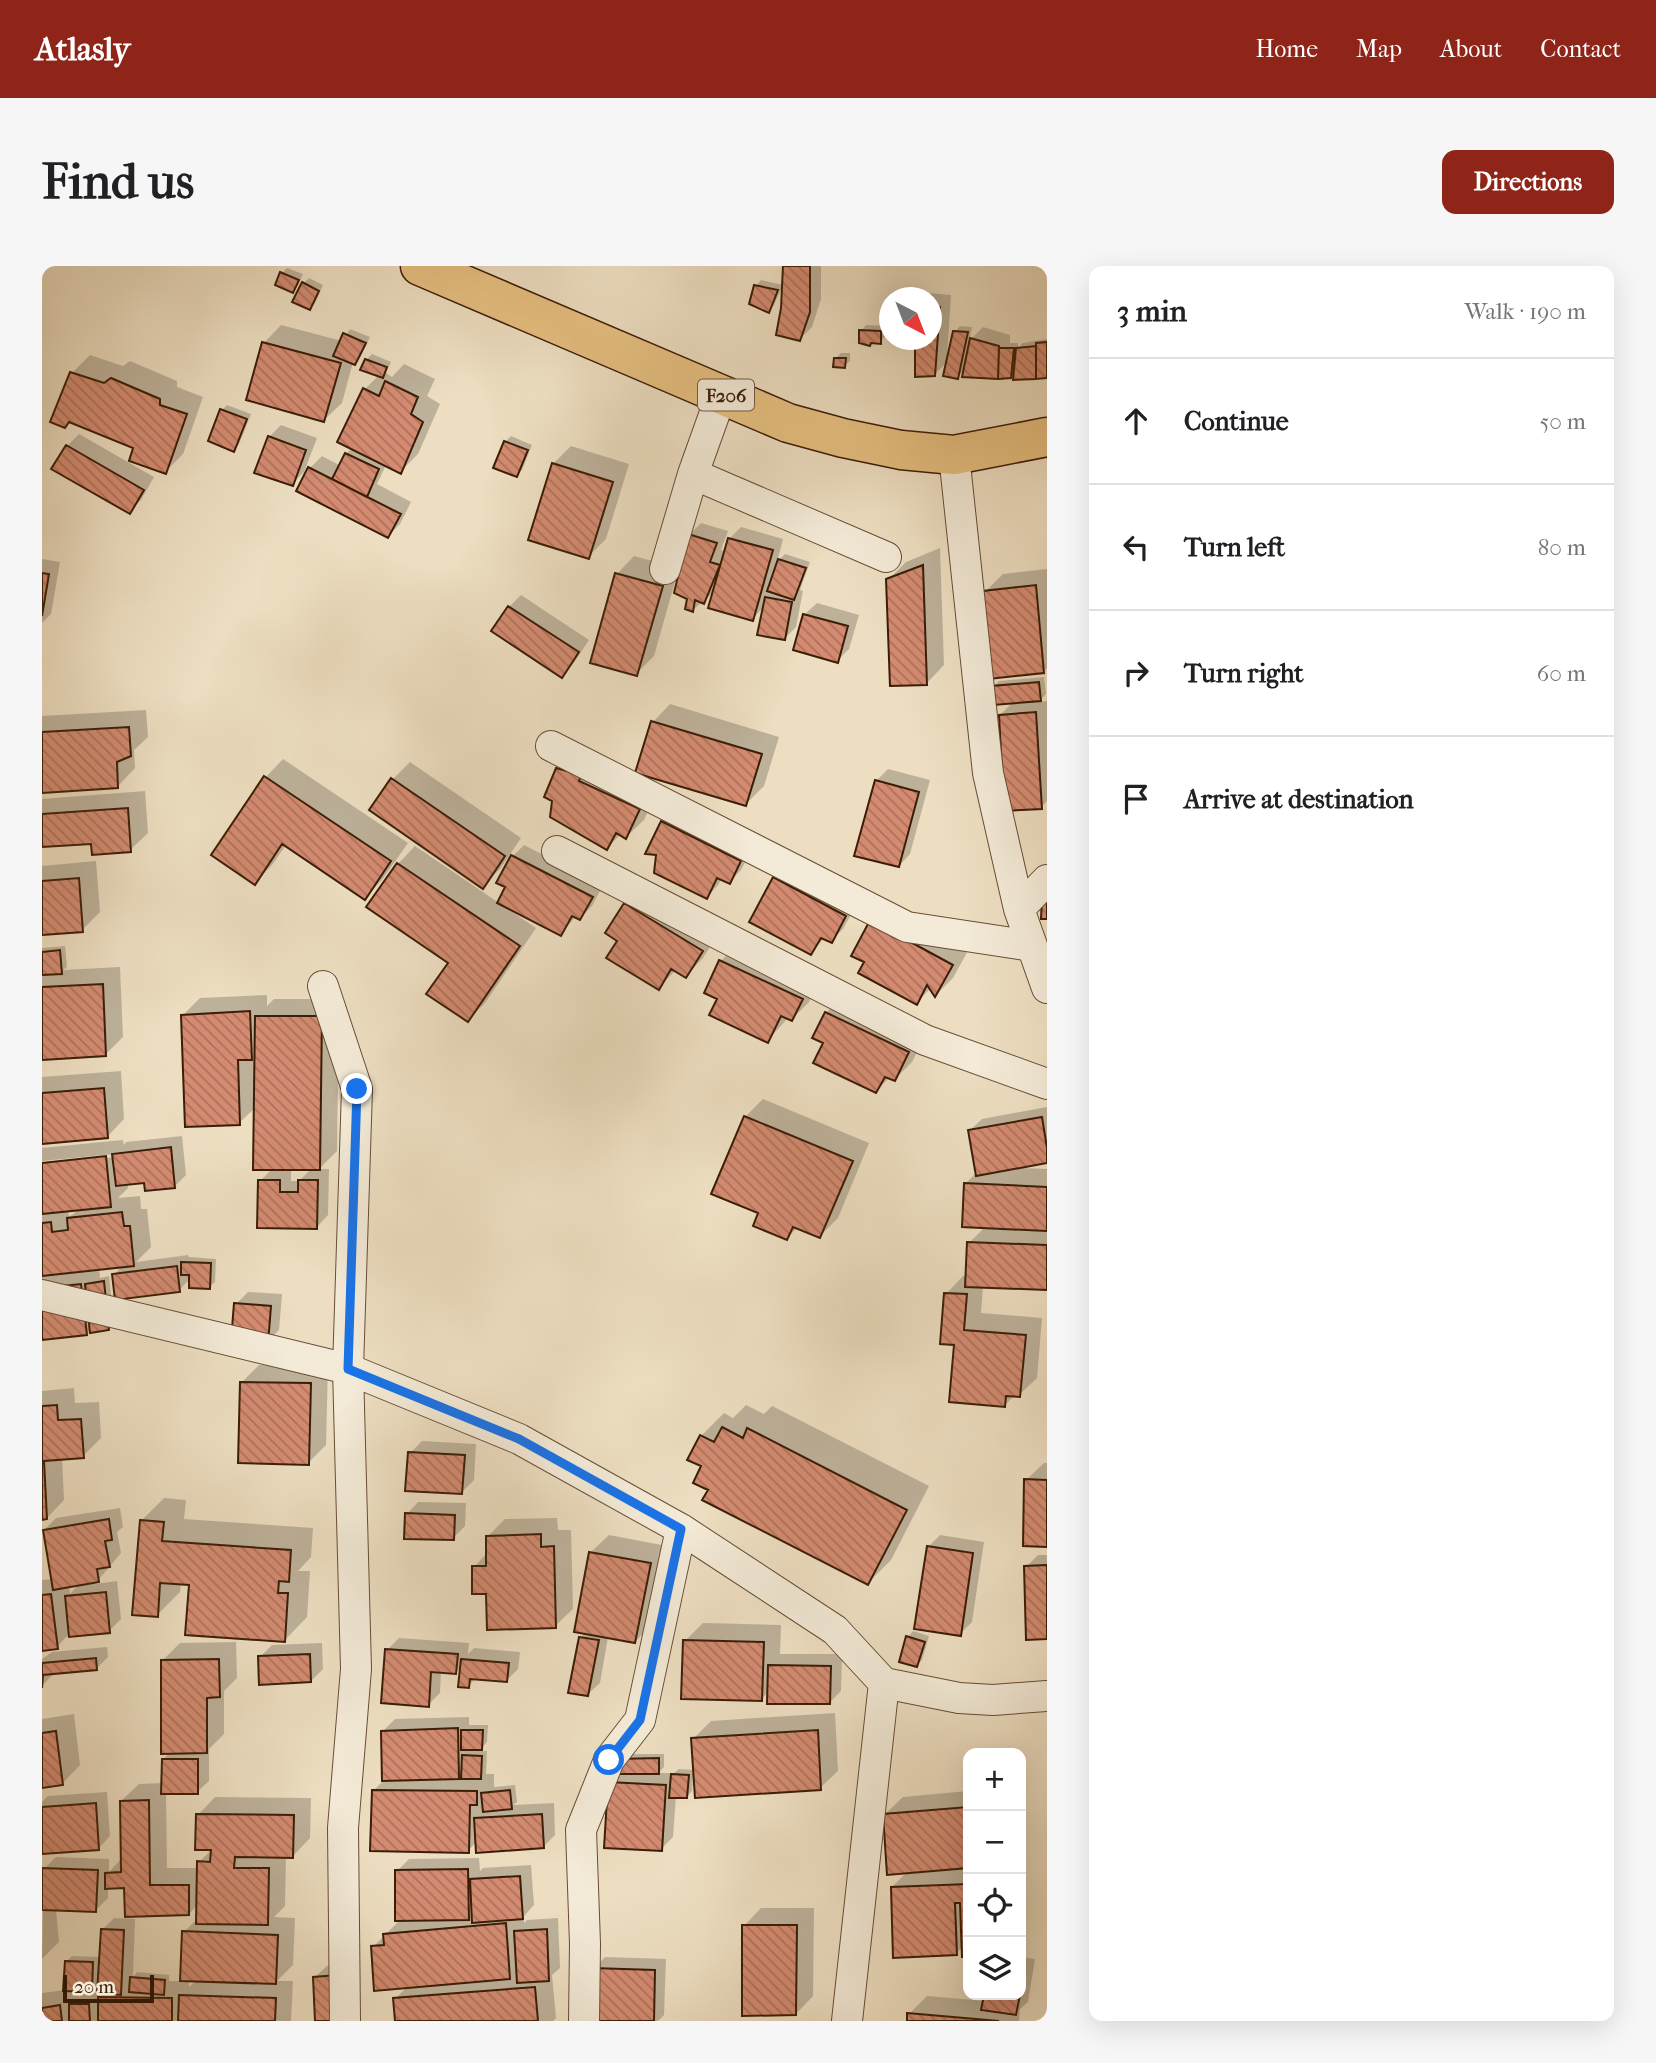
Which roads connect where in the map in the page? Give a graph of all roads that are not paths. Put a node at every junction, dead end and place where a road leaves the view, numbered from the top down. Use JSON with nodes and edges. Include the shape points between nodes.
{"nodes":[{"id":1,"x":420,"y":266,"type":"edge"},
{"id":2,"x":722,"y":393,"type":"junction"},
{"id":3,"x":1047,"y":437,"type":"edge"},
{"id":4,"x":954,"y":455,"type":"junction"},
{"id":5,"x":693,"y":474,"type":"junction"},
{"id":6,"x":886,"y":557,"type":"dead end"},
{"id":7,"x":665,"y":569,"type":"dead end"},
{"id":8,"x":551,"y":746,"type":"dead end"},
{"id":9,"x":557,"y":850,"type":"dead end"},
{"id":10,"x":1047,"y":880,"type":"edge"},
{"id":11,"x":1019,"y":909,"type":"junction"},
{"id":12,"x":1032,"y":946,"type":"junction"},
{"id":13,"x":323,"y":986,"type":"dead end"},
{"id":14,"x":1047,"y":988,"type":"edge"},
{"id":15,"x":1047,"y":1084,"type":"edge"},
{"id":16,"x":42,"y":1295,"type":"edge"},
{"id":17,"x":348,"y":1369,"type":"junction"},
{"id":18,"x":681,"y":1529,"type":"junction"},
{"id":19,"x":884,"y":1683,"type":"junction"},
{"id":20,"x":1047,"y":1696,"type":"edge"},
{"id":21,"x":345,"y":2021,"type":"edge"},
{"id":22,"x":584,"y":2021,"type":"edge"},
{"id":23,"x":847,"y":2021,"type":"edge"}],
"edges":[{"from":1,"to":2,"type":"main road","number":"F206"},
{"from":2,"to":4,"type":"main road","number":"F206","via":[[788,423],[843,438]]},
{"from":2,"to":5,"type":"street"},
{"from":3,"to":4,"type":"main road","number":"F206"},
{"from":4,"to":11,"type":"street","via":[[988,773]]},
{"from":5,"to":6,"type":"street"},
{"from":5,"to":7,"type":"street"},
{"from":8,"to":12,"type":"street","via":[[906,926]]},
{"from":9,"to":15,"type":"street","via":[[925,1040]]},
{"from":10,"to":11,"type":"street"},
{"from":11,"to":12,"type":"street"},
{"from":12,"to":14,"type":"street"},
{"from":13,"to":17,"type":"street","via":[[357,1089]]},
{"from":16,"to":17,"type":"street"},
{"from":17,"to":18,"type":"street","via":[[519,1439]]},
{"from":17,"to":21,"type":"street","via":[[356,1670],[343,1828]]},
{"from":18,"to":19,"type":"street","via":[[835,1630]]},
{"from":18,"to":22,"type":"street","via":[[640,1720],[609,1760],[581,1830]]},
{"from":19,"to":20,"type":"street","via":[[959,1698]]},
{"from":19,"to":23,"type":"street"}]}
